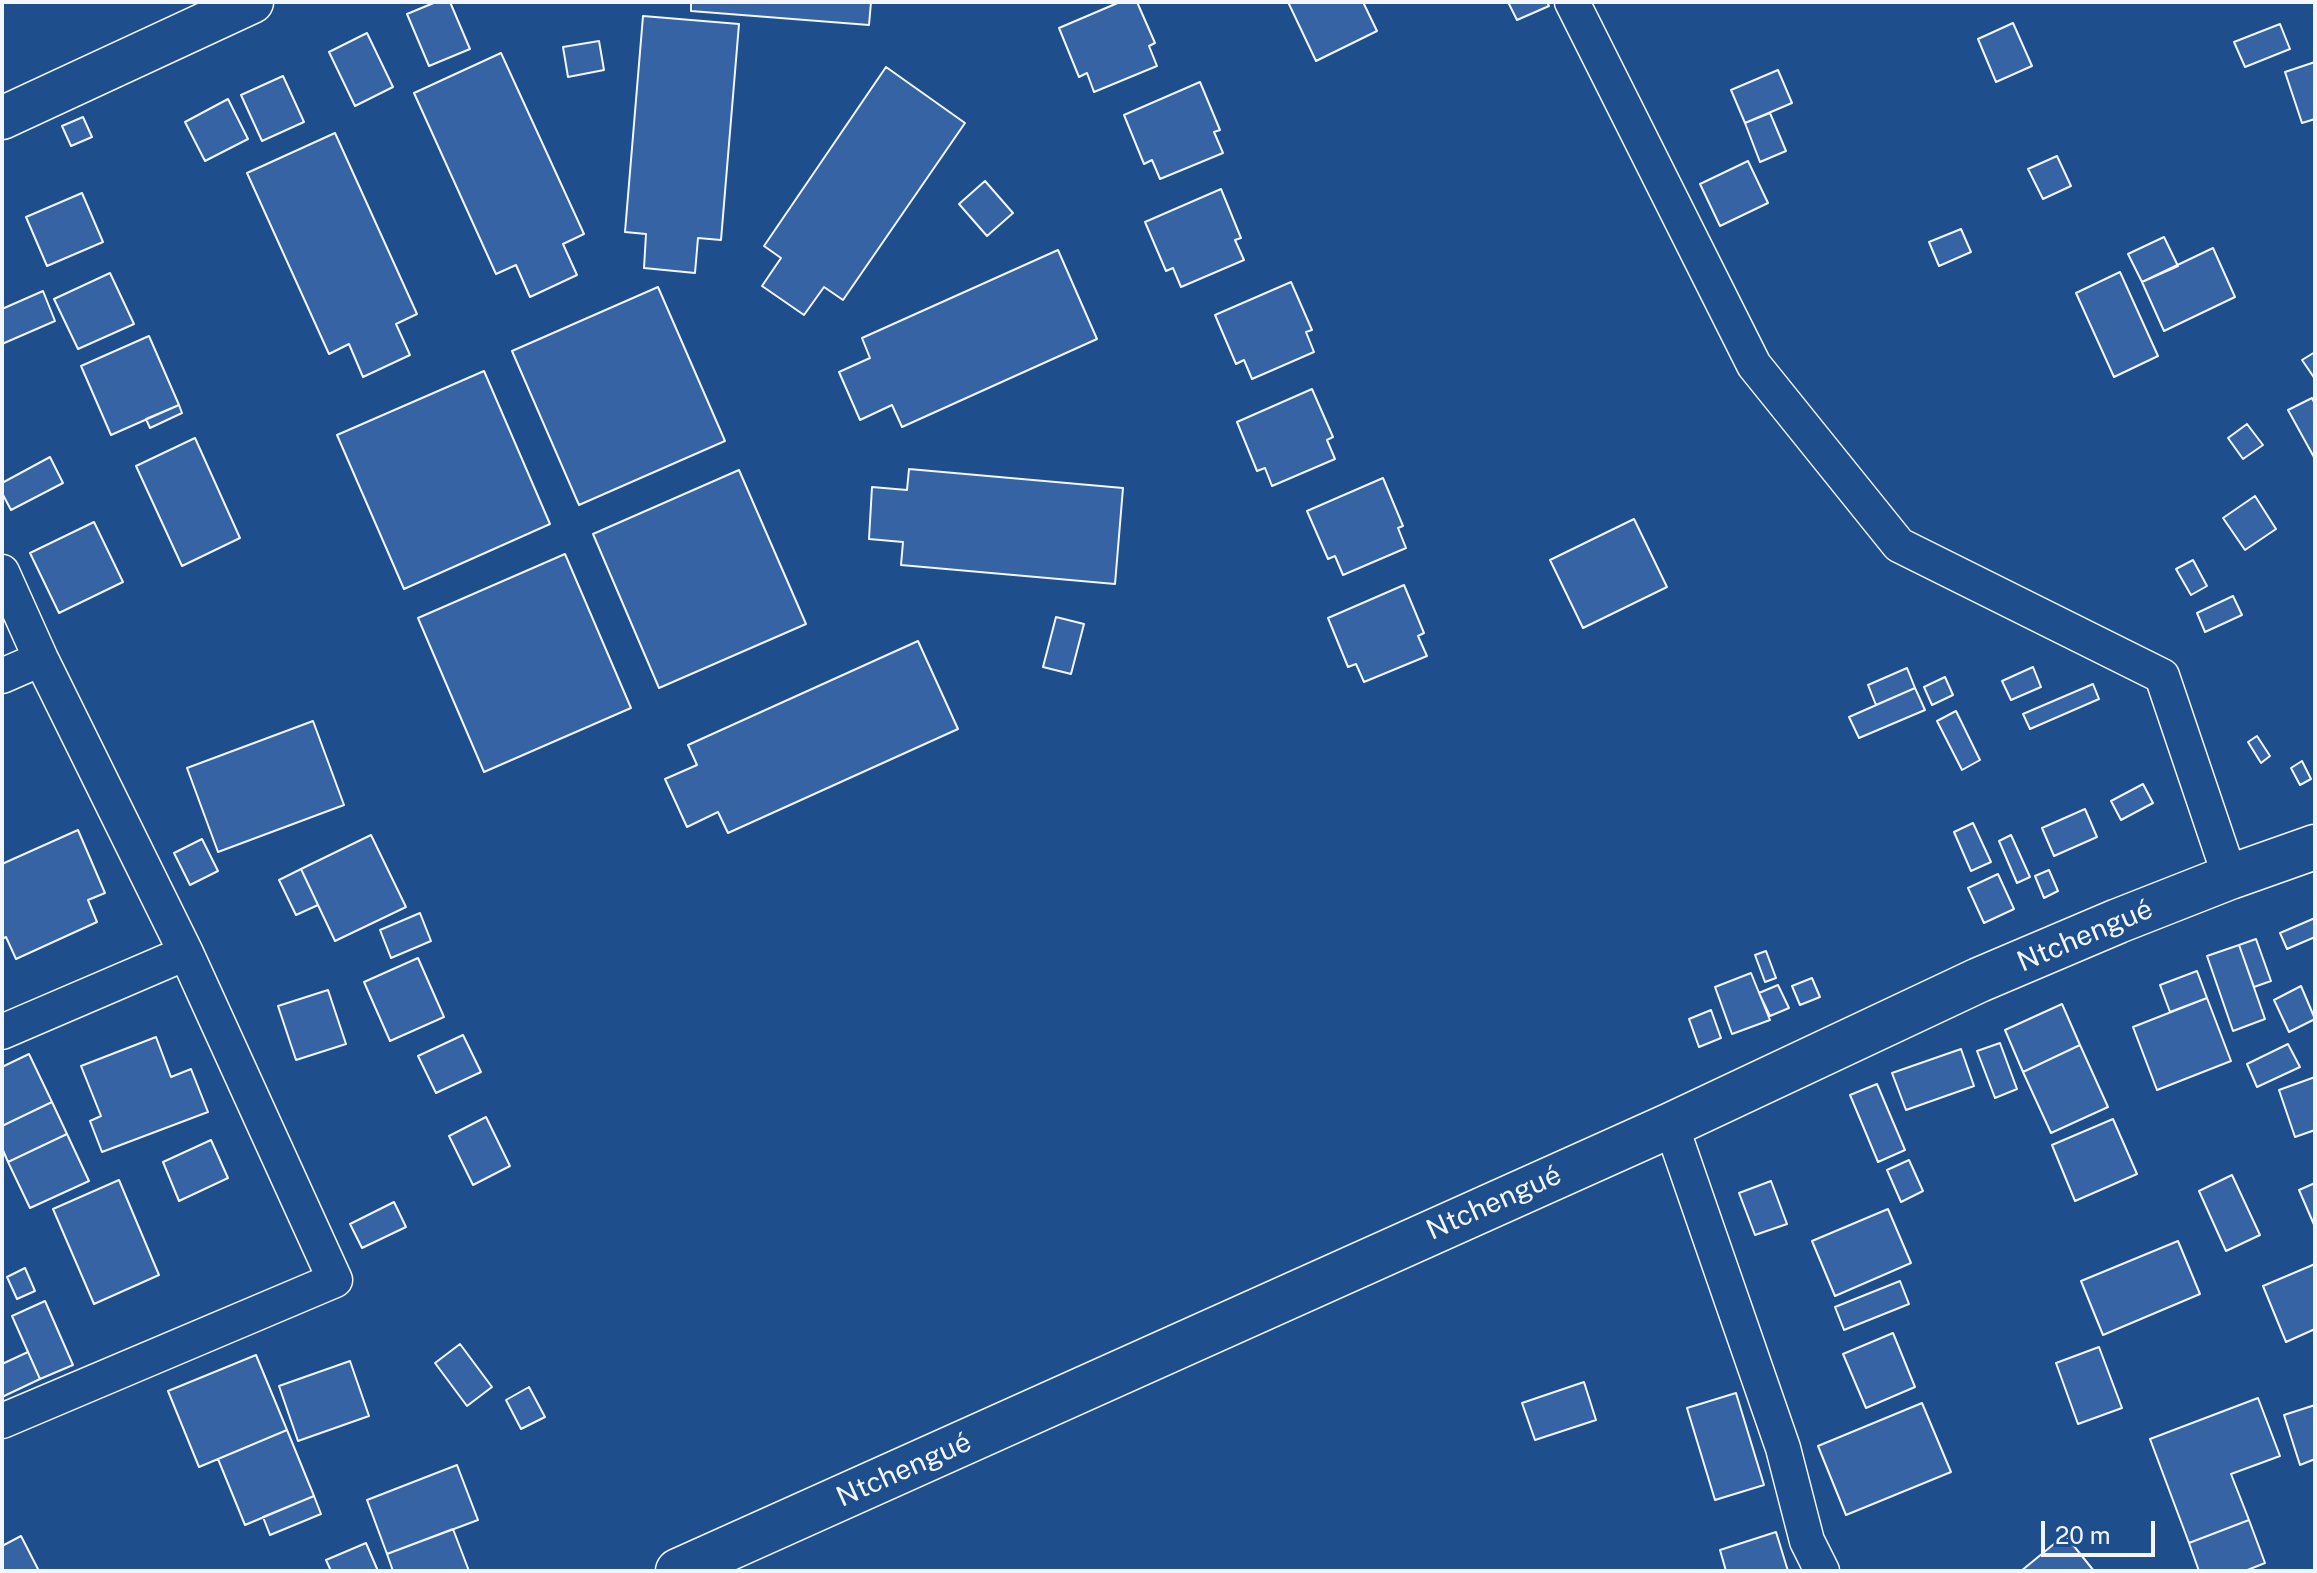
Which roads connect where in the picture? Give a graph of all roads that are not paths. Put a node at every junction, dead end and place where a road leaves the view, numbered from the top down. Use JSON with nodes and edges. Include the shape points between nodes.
{"nodes":[{"id":1,"x":252,"y":2,"type":"edge"},
{"id":2,"x":1572,"y":2,"type":"edge"},
{"id":3,"x":2,"y":118,"type":"edge"},
{"id":4,"x":2,"y":572,"type":"edge"},
{"id":5,"x":41,"y":659,"type":"junction"},
{"id":6,"x":2,"y":676,"type":"edge"},
{"id":7,"x":2315,"y":847,"type":"edge"},
{"id":8,"x":2230,"y":877,"type":"junction"},
{"id":9,"x":186,"y":953,"type":"junction"},
{"id":10,"x":2,"y":1032,"type":"edge"},
{"id":11,"x":1671,"y":1125,"type":"junction"},
{"id":12,"x":2,"y":1421,"type":"edge"},
{"id":13,"x":678,"y":1571,"type":"edge"},
{"id":14,"x":1822,"y":1571,"type":"edge"}],
"edges":[{"from":1,"to":3,"type":"street"},
{"from":2,"to":8,"type":"street","via":[[1754,365],[1899,545],[2162,676]]},
{"from":4,"to":5,"type":"street"},
{"from":5,"to":6,"type":"street"},
{"from":5,"to":9,"type":"street"},
{"from":7,"to":8,"type":"main road","name":"Ntchengué"},
{"from":8,"to":11,"type":"main road","name":"Ntchengué","via":[[1979,980]]},
{"from":9,"to":10,"type":"street"},
{"from":9,"to":12,"type":"street","via":[[335,1280]]},
{"from":11,"to":13,"type":"main road","name":"Ntchengué"},
{"from":11,"to":14,"type":"street","via":[[1783,1448],[1807,1541]]}]}
